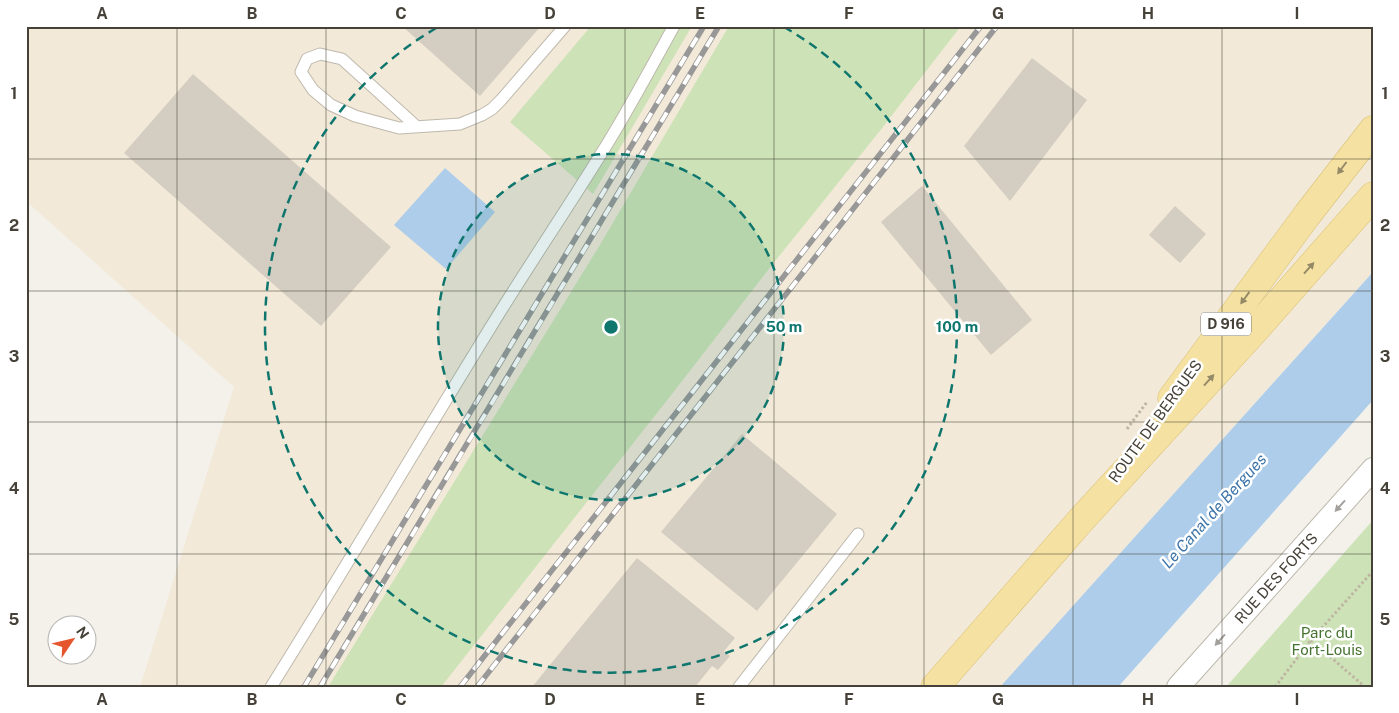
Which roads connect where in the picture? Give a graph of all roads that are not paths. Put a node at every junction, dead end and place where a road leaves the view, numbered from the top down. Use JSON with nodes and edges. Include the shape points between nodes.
{"nodes":[{"id":1,"x":564,"y":26,"type":"edge"},
{"id":2,"x":674,"y":26,"type":"edge"},
{"id":3,"x":416,"y":126,"type":"junction"},
{"id":4,"x":1373,"y":130,"type":"edge"},
{"id":5,"x":1373,"y":188,"type":"edge"},
{"id":6,"x":1373,"y":196,"type":"edge"},
{"id":7,"x":1346,"y":227,"type":"junction"},
{"id":8,"x":1373,"y":469,"type":"edge"},
{"id":9,"x":1082,"y":520,"type":"junction"},
{"id":10,"x":858,"y":534,"type":"dead end"},
{"id":11,"x":271,"y":687,"type":"edge"},
{"id":12,"x":739,"y":687,"type":"edge"},
{"id":13,"x":935,"y":687,"type":"edge"},
{"id":14,"x":1178,"y":687,"type":"edge"}],
"edges":[{"from":1,"to":3,"type":"lane","via":[[492,109],[460,124]]},
{"from":2,"to":11,"type":"lane","via":[[600,155],[530,263]]},
{"from":3,"to":3,"type":"lane","via":[[399,128],[355,116],[331,105],[313,90],[301,72],[308,59],[320,54],[342,59]]},
{"from":4,"to":9,"type":"main road","name":"ROUTE DE BERGUES","number":"D 916","one_way":true},
{"from":5,"to":7,"type":"main road"},
{"from":6,"to":7,"type":"main road","name":"ROUTE DE BERGUES","number":"D 916"},
{"from":9,"to":7,"type":"main road","name":"ROUTE DE BERGUES","number":"D 916","one_way":true},
{"from":8,"to":14,"type":"street","name":"RUE DES FORTS","one_way":true},
{"from":9,"to":13,"type":"main road","name":"ROUTE DE BERGUES","number":"D 916"},
{"from":10,"to":12,"type":"lane"}]}
